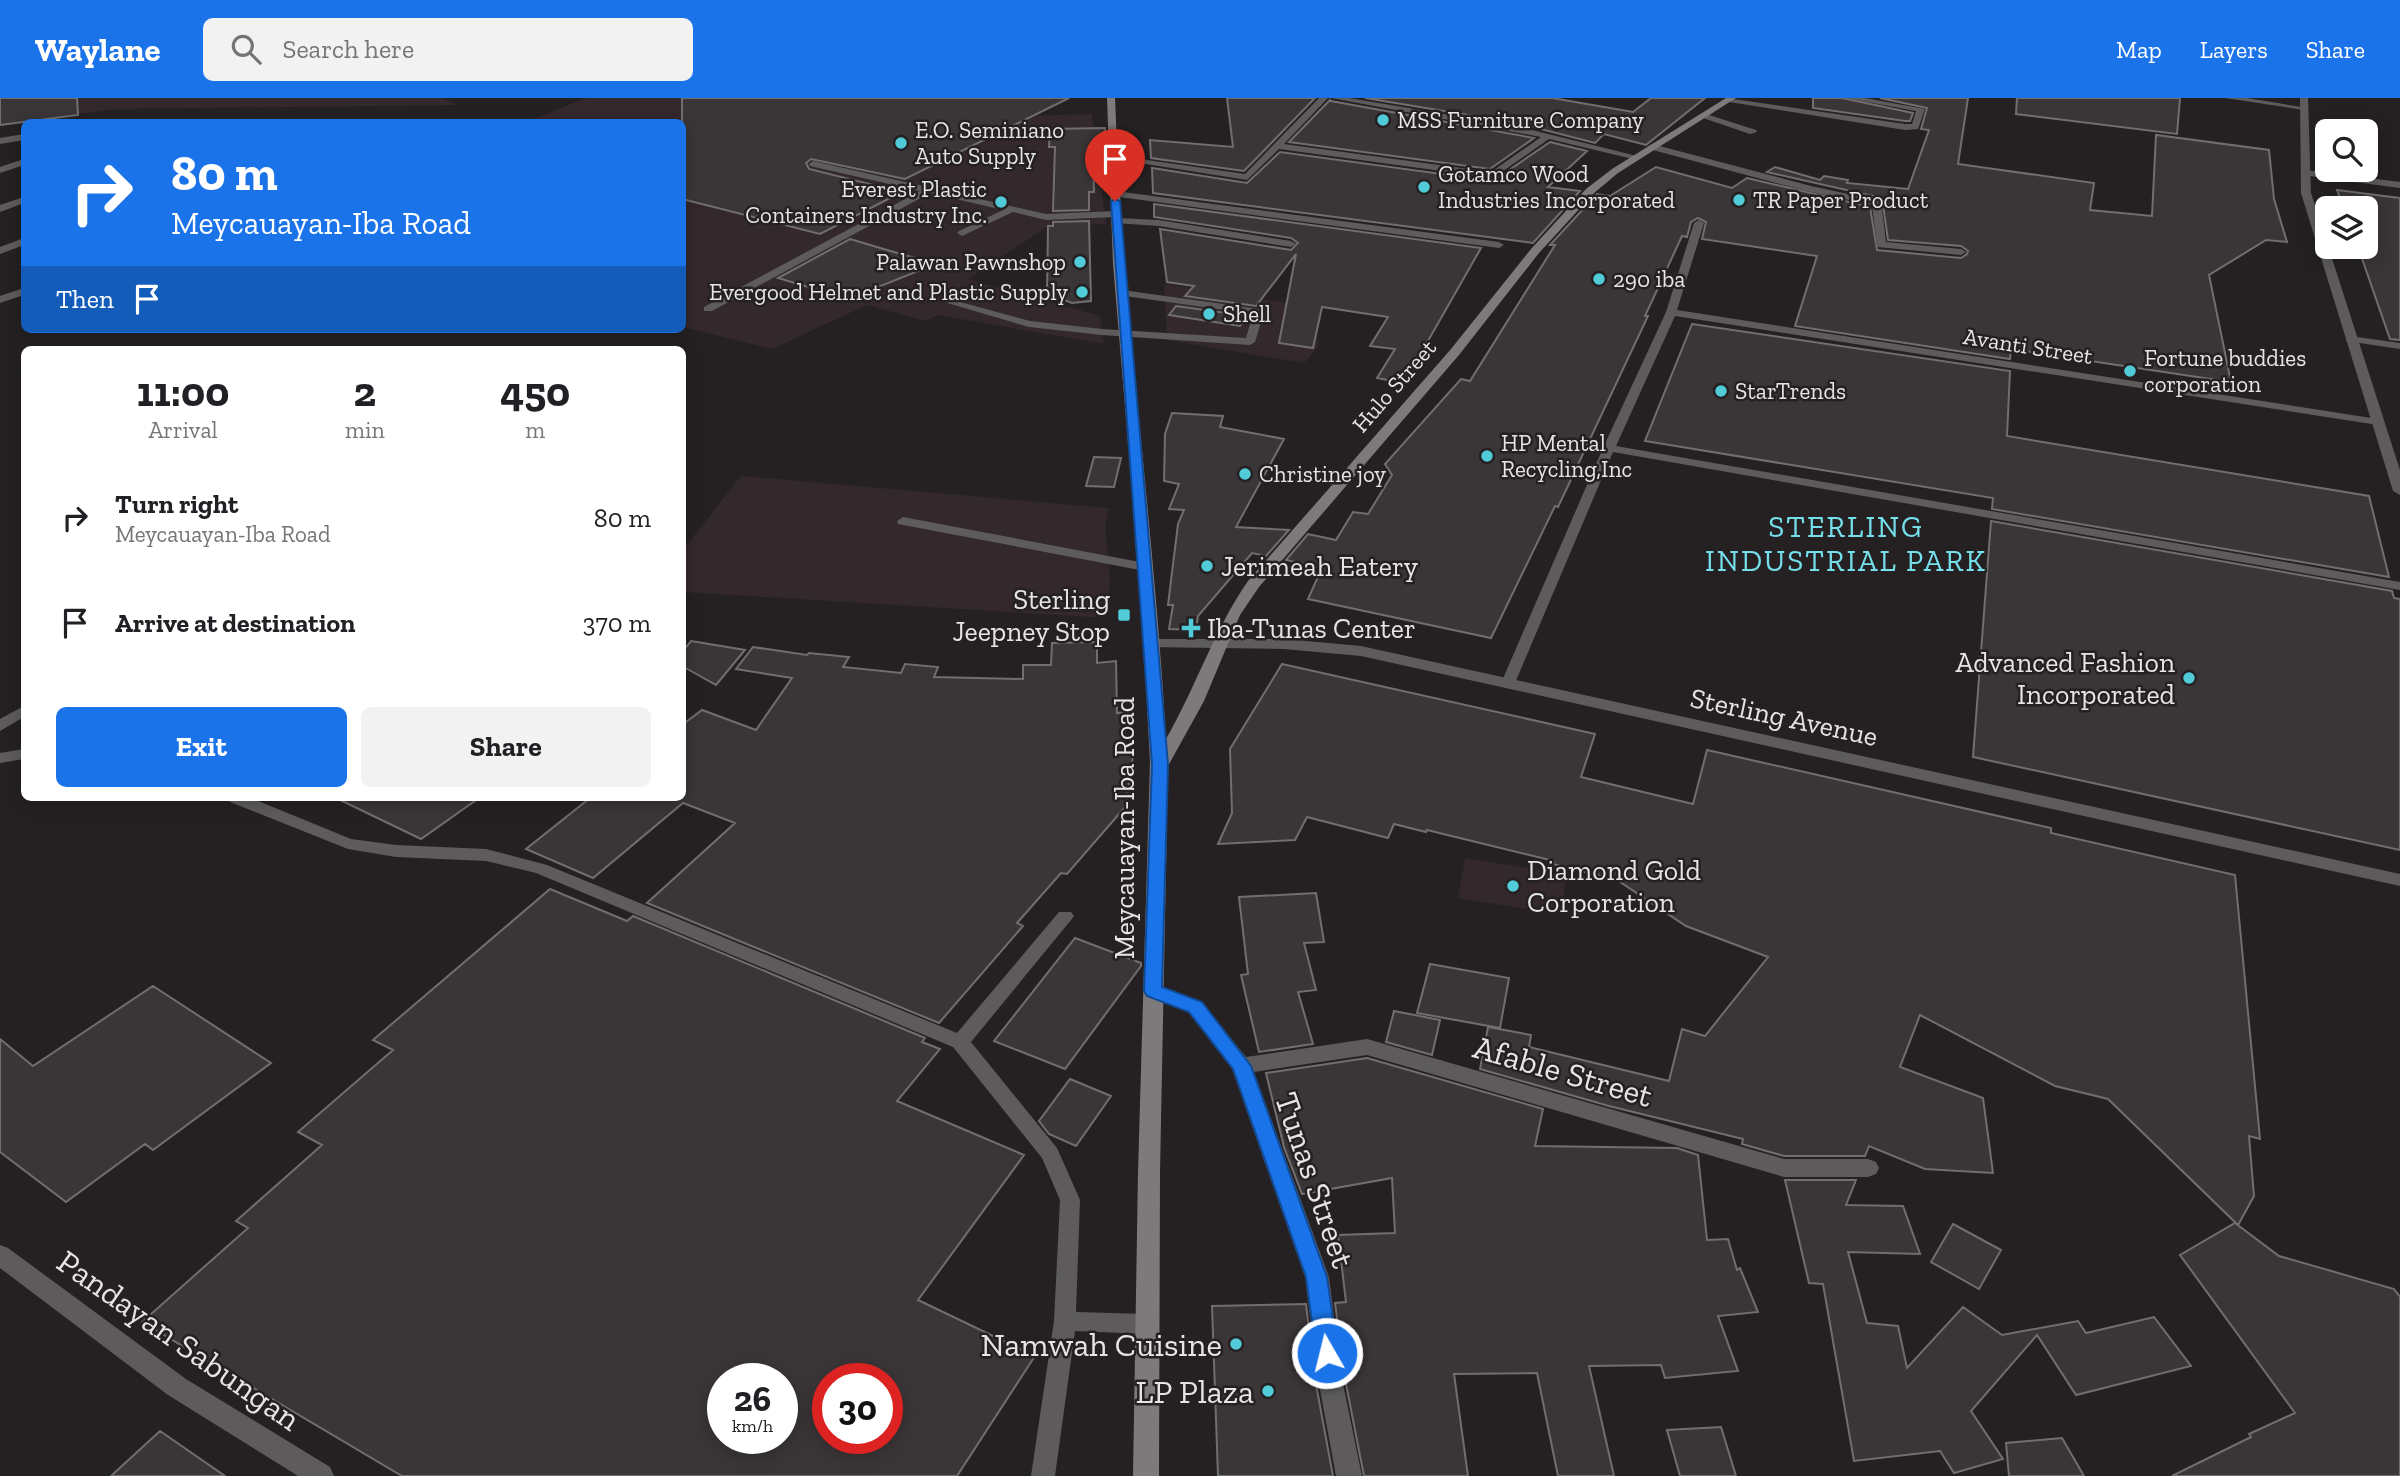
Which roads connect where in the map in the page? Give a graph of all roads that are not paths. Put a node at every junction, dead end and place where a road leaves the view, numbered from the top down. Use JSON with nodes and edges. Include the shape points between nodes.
{"nodes":[{"id":1,"x":1111,"y":98,"type":"edge"},
{"id":2,"x":1324,"y":98,"type":"edge"},
{"id":3,"x":1335,"y":98,"type":"edge"},
{"id":4,"x":1849,"y":98,"type":"edge"},
{"id":5,"x":2229,"y":98,"type":"edge"},
{"id":6,"x":1730,"y":99,"type":"edge"},
{"id":7,"x":2304,"y":103,"type":"edge"},
{"id":8,"x":1706,"y":116,"type":"junction"},
{"id":9,"x":1753,"y":132,"type":"dead end"},
{"id":10,"x":1547,"y":136,"type":"junction"},
{"id":11,"x":21,"y":138,"type":"edge"},
{"id":12,"x":0,"y":141,"type":"edge"},
{"id":13,"x":1278,"y":146,"type":"junction"},
{"id":14,"x":1652,"y":147,"type":"junction"},
{"id":15,"x":1637,"y":157,"type":"junction"},
{"id":16,"x":1112,"y":158,"type":"junction"},
{"id":17,"x":21,"y":163,"type":"edge"},
{"id":18,"x":813,"y":164,"type":"dead end"},
{"id":19,"x":0,"y":170,"type":"edge"},
{"id":20,"x":2305,"y":173,"type":"junction"},
{"id":21,"x":2400,"y":185,"type":"edge"},
{"id":22,"x":929,"y":190,"type":"junction"},
{"id":23,"x":1115,"y":194,"type":"junction"},
{"id":24,"x":21,"y":201,"type":"edge"},
{"id":25,"x":0,"y":209,"type":"edge"},
{"id":26,"x":1011,"y":210,"type":"junction"},
{"id":27,"x":1116,"y":218,"type":"junction"},
{"id":28,"x":1699,"y":223,"type":"dead end"},
{"id":29,"x":962,"y":233,"type":"dead end"},
{"id":30,"x":21,"y":242,"type":"edge"},
{"id":31,"x":1291,"y":243,"type":"dead end"},
{"id":32,"x":1499,"y":245,"type":"dead end"},
{"id":33,"x":0,"y":251,"type":"edge"},
{"id":34,"x":1961,"y":251,"type":"dead end"},
{"id":35,"x":21,"y":291,"type":"edge"},
{"id":36,"x":1122,"y":293,"type":"junction"},
{"id":37,"x":0,"y":300,"type":"edge"},
{"id":38,"x":949,"y":302,"type":"dead end"},
{"id":39,"x":708,"y":309,"type":"dead end"},
{"id":40,"x":1671,"y":312,"type":"junction"},
{"id":41,"x":1124,"y":332,"type":"junction"},
{"id":42,"x":2350,"y":339,"type":"junction"},
{"id":43,"x":2400,"y":346,"type":"edge"},
{"id":44,"x":2378,"y":422,"type":"junction"},
{"id":45,"x":1609,"y":448,"type":"junction"},
{"id":46,"x":2400,"y":491,"type":"edge"},
{"id":47,"x":903,"y":521,"type":"dead end"},
{"id":48,"x":1145,"y":566,"type":"junction"},
{"id":49,"x":2400,"y":586,"type":"edge"},
{"id":50,"x":1219,"y":643,"type":"junction"},
{"id":51,"x":1152,"y":644,"type":"junction"},
{"id":52,"x":1508,"y":683,"type":"junction"},
{"id":53,"x":21,"y":713,"type":"edge"},
{"id":54,"x":0,"y":726,"type":"edge"},
{"id":55,"x":21,"y":754,"type":"edge"},
{"id":56,"x":0,"y":758,"type":"edge"},
{"id":57,"x":1160,"y":765,"type":"junction"},
{"id":58,"x":243,"y":801,"type":"edge"},
{"id":59,"x":2400,"y":880,"type":"edge"},
{"id":60,"x":1065,"y":916,"type":"dead end"},
{"id":61,"x":1153,"y":991,"type":"junction"},
{"id":62,"x":960,"y":1042,"type":"junction"},
{"id":63,"x":1241,"y":1066,"type":"junction"},
{"id":64,"x":1868,"y":1168,"type":"dead end"},
{"id":65,"x":0,"y":1255,"type":"edge"},
{"id":66,"x":1065,"y":1321,"type":"junction"},
{"id":67,"x":1146,"y":1324,"type":"junction"},
{"id":68,"x":321,"y":1476,"type":"edge"},
{"id":69,"x":1042,"y":1476,"type":"edge"},
{"id":70,"x":1146,"y":1476,"type":"edge"},
{"id":71,"x":1349,"y":1476,"type":"edge"}],
"edges":[{"from":1,"to":16,"type":"main road","name":"Meycauayan-Iba Road"},
{"from":2,"to":13,"type":"lane"},
{"from":3,"to":10,"type":"lane"},
{"from":4,"to":6,"type":"lane","via":[[1921,109],[1915,127],[1905,127]]},
{"from":5,"to":7,"type":"lane"},
{"from":6,"to":8,"type":"main road","name":"Hulo Street"},
{"from":7,"to":20,"type":"street"},
{"from":8,"to":9,"type":"lane"},
{"from":8,"to":14,"type":"main road","name":"Hulo Street"},
{"from":10,"to":13,"type":"lane","via":[[1493,175]]},
{"from":10,"to":15,"type":"lane"},
{"from":11,"to":12,"type":"street"},
{"from":13,"to":16,"type":"lane","via":[[1247,177]]},
{"from":14,"to":15,"type":"main road","name":"Hulo Street"},
{"from":14,"to":34,"type":"street","via":[[1877,203],[1881,245]]},
{"from":15,"to":50,"type":"main road","name":"Hulo Street","via":[[1590,191],[1535,251],[1455,352],[1280,551],[1232,615]]},
{"from":16,"to":23,"type":"main road","name":"Meycauayan-Iba Road"},
{"from":17,"to":19,"type":"street"},
{"from":18,"to":22,"type":"lane"},
{"from":20,"to":21,"type":"lane"},
{"from":20,"to":42,"type":"street","via":[[2306,193]]},
{"from":22,"to":26,"type":"lane"},
{"from":22,"to":39,"type":"lane"},
{"from":23,"to":27,"type":"main road","name":"Meycauayan-Iba Road"},
{"from":23,"to":32,"type":"lane"},
{"from":24,"to":25,"type":"street"},
{"from":26,"to":27,"type":"lane","via":[[1046,217]]},
{"from":26,"to":29,"type":"lane"},
{"from":27,"to":31,"type":"lane"},
{"from":27,"to":36,"type":"main road","name":"Meycauayan-Iba Road"},
{"from":28,"to":40,"type":"lane"},
{"from":30,"to":33,"type":"street"},
{"from":35,"to":37,"type":"street"},
{"from":36,"to":41,"type":"main road","name":"Meycauayan-Iba Road"},
{"from":36,"to":41,"type":"lane","via":[[1259,312],[1250,342]]},
{"from":38,"to":41,"type":"lane","via":[[1029,324]]},
{"from":40,"to":44,"type":"lane","name":"Avanti Street"},
{"from":40,"to":45,"type":"lane"},
{"from":41,"to":48,"type":"main road","name":"Meycauayan-Iba Road"},
{"from":42,"to":43,"type":"lane"},
{"from":42,"to":44,"type":"street"},
{"from":44,"to":46,"type":"street"},
{"from":45,"to":49,"type":"lane"},
{"from":45,"to":52,"type":"lane"},
{"from":47,"to":48,"type":"lane"},
{"from":48,"to":51,"type":"main road","name":"Meycauayan-Iba Road"},
{"from":50,"to":51,"type":"street","name":"Sterling Avenue"},
{"from":50,"to":52,"type":"street","name":"Sterling Avenue","via":[[1361,651]]},
{"from":50,"to":57,"type":"main road","name":"Hulo Street","via":[[1196,701]]},
{"from":51,"to":57,"type":"main road","name":"Meycauayan-Iba Road"},
{"from":52,"to":59,"type":"street","name":"Sterling Avenue"},
{"from":53,"to":54,"type":"lane"},
{"from":55,"to":56,"type":"lane"},
{"from":57,"to":61,"type":"main road","name":"Meycauayan-Iba Road"},
{"from":58,"to":62,"type":"lane","via":[[348,844],[486,855],[541,869]]},
{"from":60,"to":62,"type":"lane"},
{"from":61,"to":63,"type":"street","name":"Tunas Street","via":[[1195,1007]]},
{"from":61,"to":67,"type":"main road","name":"Meycauayan-Iba Road"},
{"from":62,"to":66,"type":"lane","via":[[1050,1154],[1070,1200]]},
{"from":63,"to":64,"type":"street","name":"Afable Street","via":[[1367,1047],[1784,1168]]},
{"from":63,"to":71,"type":"street","name":"Tunas Street","via":[[1317,1277]]},
{"from":65,"to":68,"type":"street","name":"Pandayan Sabungan","via":[[177,1387]]},
{"from":66,"to":67,"type":"lane"},
{"from":66,"to":69,"type":"lane"},
{"from":67,"to":70,"type":"main road","name":"Meycauayan-Iba Road"}]}
